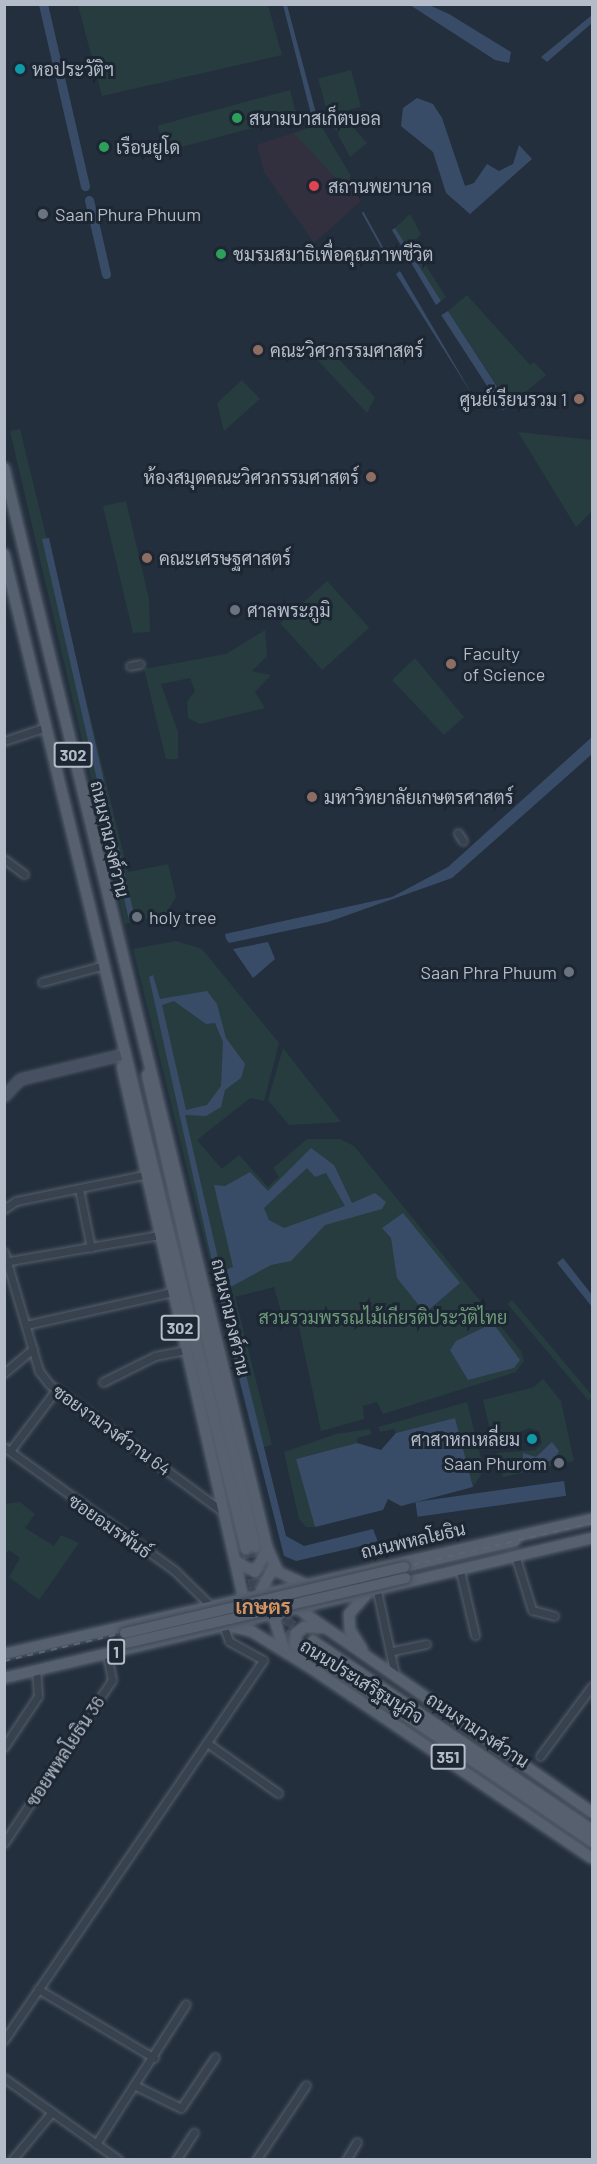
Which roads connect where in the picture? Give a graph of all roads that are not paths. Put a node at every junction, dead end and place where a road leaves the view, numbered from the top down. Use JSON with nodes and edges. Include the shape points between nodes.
{"nodes":[{"id":1,"x":4,"y":468,"type":"edge"},
{"id":2,"x":5,"y":557,"type":"edge"},
{"id":3,"x":140,"y":664,"type":"dead end"},
{"id":4,"x":130,"y":666,"type":"dead end"},
{"id":5,"x":45,"y":727,"type":"junction"},
{"id":6,"x":4,"y":741,"type":"edge"},
{"id":7,"x":458,"y":833,"type":"dead end"},
{"id":8,"x":463,"y":842,"type":"dead end"},
{"id":9,"x":5,"y":860,"type":"edge"},
{"id":10,"x":24,"y":874,"type":"dead end"},
{"id":11,"x":101,"y":966,"type":"junction"},
{"id":12,"x":42,"y":982,"type":"dead end"},
{"id":13,"x":142,"y":1042,"type":"junction"},
{"id":14,"x":121,"y":1051,"type":"junction"},
{"id":15,"x":4,"y":1096,"type":"edge"},
{"id":16,"x":144,"y":1175,"type":"junction"},
{"id":17,"x":79,"y":1189,"type":"junction"},
{"id":18,"x":4,"y":1209,"type":"edge"},
{"id":19,"x":158,"y":1235,"type":"junction"},
{"id":20,"x":91,"y":1248,"type":"junction"},
{"id":21,"x":4,"y":1252,"type":"edge"},
{"id":22,"x":5,"y":1261,"type":"edge"},
{"id":23,"x":172,"y":1292,"type":"junction"},
{"id":24,"x":26,"y":1325,"type":"junction"},
{"id":25,"x":33,"y":1349,"type":"junction"},
{"id":26,"x":185,"y":1350,"type":"junction"},
{"id":27,"x":4,"y":1373,"type":"edge"},
{"id":28,"x":103,"y":1382,"type":"dead end"},
{"id":29,"x":56,"y":1390,"type":"junction"},
{"id":30,"x":7,"y":1449,"type":"edge"},
{"id":31,"x":223,"y":1512,"type":"junction"},
{"id":32,"x":592,"y":1519,"type":"edge"},
{"id":33,"x":592,"y":1537,"type":"edge"},
{"id":34,"x":267,"y":1547,"type":"junction"},
{"id":35,"x":233,"y":1556,"type":"junction"},
{"id":36,"x":516,"y":1558,"type":"junction"},
{"id":37,"x":273,"y":1567,"type":"junction"},
{"id":38,"x":362,"y":1569,"type":"junction"},
{"id":39,"x":460,"y":1571,"type":"junction"},
{"id":40,"x":405,"y":1572,"type":"junction"},
{"id":41,"x":298,"y":1584,"type":"junction"},
{"id":42,"x":373,"y":1592,"type":"junction"},
{"id":43,"x":250,"y":1602,"type":"junction"},
{"id":44,"x":212,"y":1607,"type":"junction"},
{"id":45,"x":278,"y":1610,"type":"junction"},
{"id":46,"x":299,"y":1610,"type":"junction"},
{"id":47,"x":183,"y":1613,"type":"junction"},
{"id":48,"x":554,"y":1616,"type":"dead end"},
{"id":49,"x":249,"y":1622,"type":"junction"},
{"id":50,"x":225,"y":1626,"type":"junction"},
{"id":51,"x":327,"y":1629,"type":"junction"},
{"id":52,"x":475,"y":1635,"type":"dead end"},
{"id":53,"x":188,"y":1636,"type":"junction"},
{"id":54,"x":126,"y":1638,"type":"junction"},
{"id":55,"x":426,"y":1644,"type":"dead end"},
{"id":56,"x":273,"y":1645,"type":"junction"},
{"id":57,"x":393,"y":1651,"type":"junction"},
{"id":58,"x":4,"y":1654,"type":"edge"},
{"id":59,"x":107,"y":1654,"type":"junction"},
{"id":60,"x":288,"y":1654,"type":"junction"},
{"id":61,"x":368,"y":1657,"type":"junction"},
{"id":62,"x":4,"y":1660,"type":"edge"},
{"id":63,"x":312,"y":1668,"type":"junction"},
{"id":64,"x":36,"y":1670,"type":"junction"},
{"id":65,"x":4,"y":1672,"type":"edge"},
{"id":66,"x":395,"y":1675,"type":"junction"},
{"id":67,"x":4,"y":1678,"type":"edge"},
{"id":68,"x":592,"y":1686,"type":"edge"},
{"id":69,"x":207,"y":1743,"type":"junction"},
{"id":70,"x":4,"y":1747,"type":"edge"},
{"id":71,"x":540,"y":1756,"type":"dead end"},
{"id":72,"x":278,"y":1793,"type":"dead end"},
{"id":73,"x":592,"y":1812,"type":"edge"},
{"id":74,"x":592,"y":1830,"type":"edge"},
{"id":75,"x":592,"y":1842,"type":"edge"},
{"id":76,"x":4,"y":1843,"type":"edge"},
{"id":77,"x":592,"y":1858,"type":"edge"},
{"id":78,"x":38,"y":1989,"type":"junction"},
{"id":79,"x":186,"y":2004,"type":"dead end"},
{"id":80,"x":4,"y":2040,"type":"edge"},
{"id":81,"x":215,"y":2057,"type":"dead end"},
{"id":82,"x":153,"y":2058,"type":"junction"},
{"id":83,"x":4,"y":2078,"type":"edge"},
{"id":84,"x":306,"y":2085,"type":"dead end"},
{"id":85,"x":136,"y":2086,"type":"junction"},
{"id":86,"x":51,"y":2113,"type":"junction"},
{"id":87,"x":194,"y":2132,"type":"dead end"},
{"id":88,"x":357,"y":2142,"type":"dead end"},
{"id":89,"x":96,"y":2144,"type":"junction"},
{"id":90,"x":12,"y":2160,"type":"edge"},
{"id":91,"x":118,"y":2160,"type":"edge"},
{"id":92,"x":176,"y":2160,"type":"edge"},
{"id":93,"x":256,"y":2160,"type":"edge"},
{"id":94,"x":346,"y":2160,"type":"edge"}],
"edges":[{"from":1,"to":13,"type":"main road","name":"ถนนงามวงศ์วาน","number":"302"},
{"from":2,"to":5,"type":"main road","name":"ถนนงามวงศ์วาน","number":"302"},
{"from":3,"to":4,"type":"street"},
{"from":5,"to":6,"type":"street"},
{"from":5,"to":11,"type":"main road","name":"ถนนงามวงศ์วาน","number":"302"},
{"from":7,"to":8,"type":"street"},
{"from":9,"to":10,"type":"street"},
{"from":11,"to":12,"type":"street"},
{"from":11,"to":14,"type":"main road","name":"ถนนงามวงศ์วาน","number":"302"},
{"from":13,"to":14,"type":"main road","name":"ถนนงามวงศ์วาน","number":"302","via":[[151,1104],[251,1548],[151,1148]]},
{"from":13,"to":34,"type":"main road","name":"ถนนงามวงศ์วาน","number":"302","via":[[173,1144]]},
{"from":14,"to":15,"type":"street","via":[[20,1079]]},
{"from":14,"to":16,"type":"main road","name":"ถนนงามวงศ์วาน","number":"302"},
{"from":16,"to":17,"type":"street"},
{"from":16,"to":19,"type":"main road","name":"ถนนงามวงศ์วาน","number":"302"},
{"from":17,"to":18,"type":"street","via":[[16,1201]]},
{"from":17,"to":20,"type":"street"},
{"from":19,"to":20,"type":"street"},
{"from":19,"to":23,"type":"main road","name":"ถนนงามวงศ์วาน","number":"302"},
{"from":20,"to":22,"type":"street"},
{"from":21,"to":22,"type":"street","name":"ซอยงามวงศ์วาน 64"},
{"from":22,"to":24,"type":"street","name":"ซอยงามวงศ์วาน 64"},
{"from":23,"to":24,"type":"street"},
{"from":23,"to":26,"type":"main road","name":"ถนนงามวงศ์วาน","number":"302"},
{"from":24,"to":25,"type":"street","name":"ซอยงามวงศ์วาน 64"},
{"from":25,"to":27,"type":"street"},
{"from":25,"to":29,"type":"street","name":"ซอยงามวงศ์วาน 64","via":[[39,1371]]},
{"from":26,"to":28,"type":"street","via":[[155,1356]]},
{"from":26,"to":31,"type":"main road","name":"ถนนงามวงศ์วาน","number":"302"},
{"from":29,"to":30,"type":"street"},
{"from":29,"to":31,"type":"street","name":"ซอยงามวงศ์วาน 64"},
{"from":30,"to":44,"type":"street","name":"ซอยอมรพันธ์","via":[[174,1570]]},
{"from":31,"to":35,"type":"main road","name":"ถนนงามวงศ์วาน","number":"302"},
{"from":32,"to":38,"type":"main road","name":"ถนนพหลโยธิน"},
{"from":32,"to":40,"type":"main road","name":"ถนนพหลโยธิน"},
{"from":33,"to":36,"type":"main road","name":"ถนนพหลโยธิน"},
{"from":33,"to":40,"type":"main road","name":"ถนนพหลโยธิน"},
{"from":34,"to":35,"type":"main road","via":[[255,1572],[241,1568]]},
{"from":34,"to":37,"type":"main road","name":"ถนนงามวงศ์วาน","number":"302"},
{"from":35,"to":43,"type":"main road","name":"ถนนงามวงศ์วาน","number":"302"},
{"from":36,"to":39,"type":"main road","name":"ถนนพหลโยธิน"},
{"from":36,"to":48,"type":"street","via":[[532,1610]]},
{"from":37,"to":41,"type":"main road"},
{"from":37,"to":43,"type":"main road"},
{"from":38,"to":41,"type":"main road","name":"ถนนพหลโยธิน"},
{"from":38,"to":42,"type":"main road","via":[[349,1583],[356,1592]]},
{"from":39,"to":42,"type":"main road","name":"ถนนพหลโยธิน"},
{"from":39,"to":52,"type":"street"},
{"from":40,"to":54,"type":"main road","name":"ถนนพหลโยธิน","bridge":true},
{"from":41,"to":43,"type":"main road","name":"ถนนพหลโยธิน"},
{"from":41,"to":45,"type":"main road"},
{"from":42,"to":46,"type":"main road","name":"ถนนพหลโยธิน"},
{"from":42,"to":57,"type":"street"},
{"from":42,"to":61,"type":"main road","via":[[349,1614],[350,1630]]},
{"from":43,"to":44,"type":"main road","name":"ถนนพหลโยธิน"},
{"from":43,"to":45,"type":"main road"},
{"from":43,"to":49,"type":"main road"},
{"from":43,"to":50,"type":"main road"},
{"from":44,"to":47,"type":"main road","name":"ถนนพหลโยธิน"},
{"from":45,"to":46,"type":"main road","name":"ถนนพหลโยธิน"},
{"from":45,"to":49,"type":"main road","name":"ถนนพหลโยธิน"},
{"from":45,"to":60,"type":"main road","via":[[276,1637]]},
{"from":46,"to":51,"type":"main road","name":"ถนนประเสริฐมนูกิจ","number":"351"},
{"from":47,"to":53,"type":"main road"},
{"from":47,"to":58,"type":"main road","name":"ถนนพหลโยธิน"},
{"from":49,"to":50,"type":"main road","name":"ถนนพหลโยธิน"},
{"from":49,"to":56,"type":"main road"},
{"from":50,"to":53,"type":"main road","name":"ถนนพหลโยธิน","number":"1"},
{"from":50,"to":56,"type":"main road","name":"ถนนประเสริฐมนูกิจ","number":"351","via":[[251,1631]]},
{"from":50,"to":69,"type":"street","via":[[229,1641],[263,1660]]},
{"from":51,"to":61,"type":"main road","name":"ถนนประเสริฐมนูกิจ","number":"351"},
{"from":51,"to":63,"type":"main road","via":[[304,1627],[296,1633],[297,1653]]},
{"from":53,"to":59,"type":"main road","name":"ถนนพหลโยธิน","number":"1"},
{"from":54,"to":62,"type":"main road","name":"ถนนพหลโยธิน"},
{"from":54,"to":65,"type":"main road","name":"ถนนพหลโยธิน"},
{"from":55,"to":57,"type":"street"},
{"from":56,"to":60,"type":"main road","name":"ถนนประเสริฐมนูกิจ","number":"351"},
{"from":57,"to":66,"type":"street"},
{"from":59,"to":64,"type":"main road","name":"ถนนพหลโยธิน","number":"1"},
{"from":59,"to":76,"type":"street","name":"ซอยพหลโยธิน 36","via":[[112,1680]]},
{"from":60,"to":63,"type":"main road","name":"ถนนประเสริฐมนูกิจ","number":"351"},
{"from":61,"to":66,"type":"main road","name":"ถนนประเสริฐมนูกิจ","number":"351"},
{"from":63,"to":77,"type":"main road","name":"ถนนประเสริฐมนูกิจ","number":"351"},
{"from":64,"to":67,"type":"main road","name":"ถนนพหลโยธิน","number":"1"},
{"from":64,"to":70,"type":"street","via":[[38,1696]]},
{"from":66,"to":73,"type":"main road","name":"ถนนประเสริฐมนูกิจ","number":"351"},
{"from":68,"to":71,"type":"street"},
{"from":69,"to":72,"type":"street"},
{"from":69,"to":78,"type":"street"},
{"from":74,"to":75,"type":"main road","name":"ถนนงามวงศ์วาน","via":[[310,1645]]},
{"from":78,"to":80,"type":"street"},
{"from":78,"to":82,"type":"street"},
{"from":79,"to":82,"type":"street"},
{"from":81,"to":85,"type":"street","via":[[181,2108]]},
{"from":82,"to":85,"type":"street"},
{"from":83,"to":86,"type":"street"},
{"from":84,"to":93,"type":"street"},
{"from":85,"to":89,"type":"street"},
{"from":86,"to":89,"type":"street"},
{"from":86,"to":90,"type":"street"},
{"from":87,"to":92,"type":"street"},
{"from":88,"to":94,"type":"street"},
{"from":89,"to":91,"type":"street"}]}
